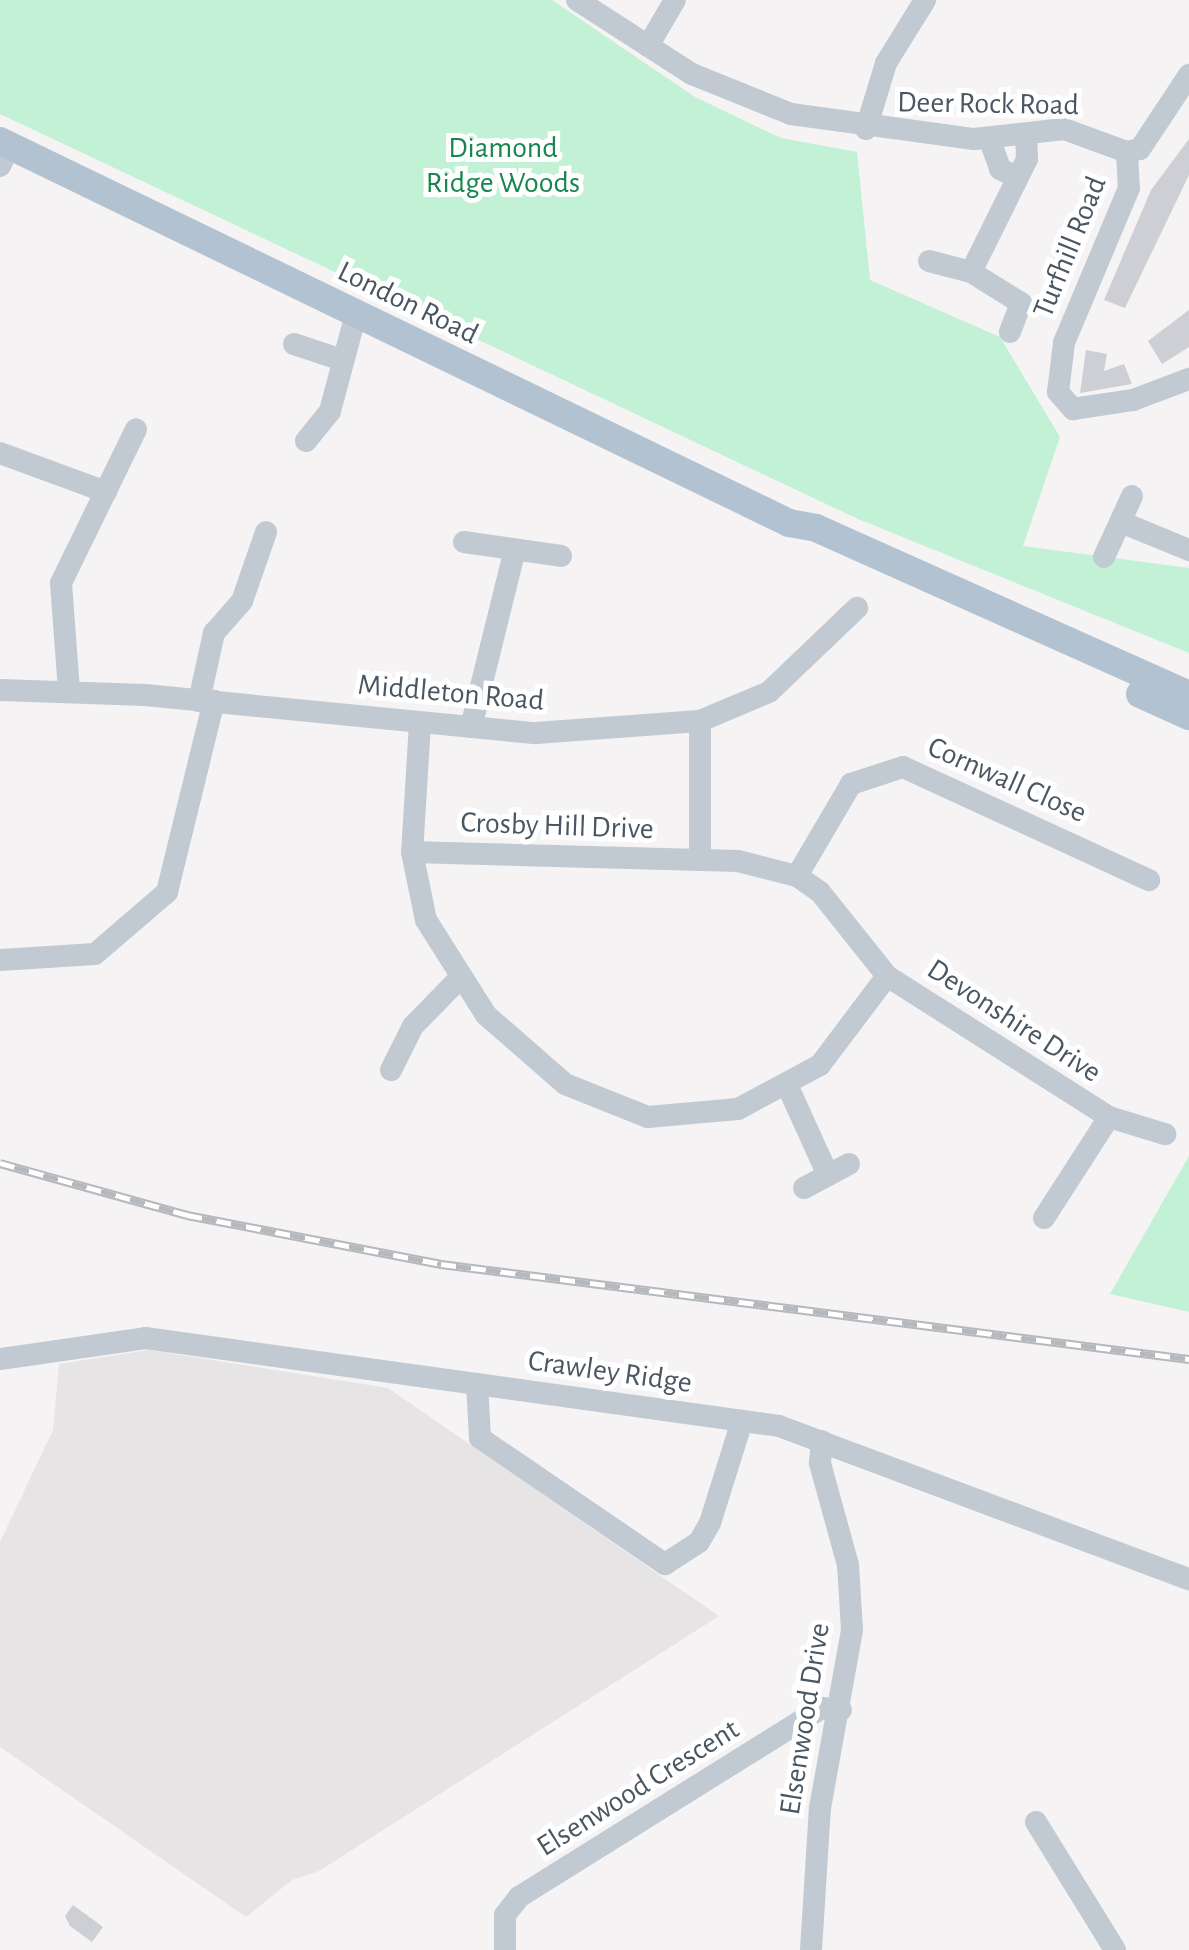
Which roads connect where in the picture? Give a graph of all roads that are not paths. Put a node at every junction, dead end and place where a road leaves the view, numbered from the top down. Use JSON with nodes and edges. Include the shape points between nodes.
{"nodes":[{"id":1,"x":577,"y":0,"type":"edge"},
{"id":2,"x":675,"y":0,"type":"edge"},
{"id":3,"x":924,"y":0,"type":"edge"},
{"id":4,"x":648,"y":46,"type":"junction"},
{"id":5,"x":1189,"y":77,"type":"edge"},
{"id":6,"x":866,"y":128,"type":"junction"},
{"id":7,"x":1026,"y":136,"type":"junction"},
{"id":8,"x":989,"y":138,"type":"junction"},
{"id":9,"x":3,"y":150,"type":"edge"},
{"id":10,"x":1127,"y":152,"type":"junction"},
{"id":11,"x":1013,"y":175,"type":"junction"},
{"id":12,"x":929,"y":261,"type":"dead end"},
{"id":13,"x":971,"y":272,"type":"junction"},
{"id":14,"x":356,"y":314,"type":"junction"},
{"id":15,"x":1010,"y":332,"type":"dead end"},
{"id":16,"x":294,"y":344,"type":"dead end"},
{"id":17,"x":342,"y":360,"type":"junction"},
{"id":18,"x":1189,"y":378,"type":"edge"},
{"id":19,"x":136,"y":429,"type":"dead end"},
{"id":20,"x":306,"y":441,"type":"dead end"},
{"id":21,"x":0,"y":453,"type":"edge"},
{"id":22,"x":106,"y":492,"type":"junction"},
{"id":23,"x":1132,"y":496,"type":"dead end"},
{"id":24,"x":1120,"y":522,"type":"junction"},
{"id":25,"x":789,"y":523,"type":"junction"},
{"id":26,"x":266,"y":532,"type":"dead end"},
{"id":27,"x":464,"y":542,"type":"dead end"},
{"id":28,"x":515,"y":549,"type":"junction"},
{"id":29,"x":1189,"y":550,"type":"edge"},
{"id":30,"x":562,"y":556,"type":"dead end"},
{"id":31,"x":1104,"y":557,"type":"dead end"},
{"id":32,"x":856,"y":608,"type":"dead end"},
{"id":33,"x":0,"y":690,"type":"edge"},
{"id":34,"x":69,"y":690,"type":"junction"},
{"id":35,"x":1189,"y":695,"type":"edge"},
{"id":36,"x":206,"y":701,"type":"junction"},
{"id":37,"x":1189,"y":716,"type":"edge"},
{"id":38,"x":700,"y":721,"type":"junction"},
{"id":39,"x":420,"y":723,"type":"junction"},
{"id":40,"x":471,"y":727,"type":"junction"},
{"id":41,"x":412,"y":852,"type":"junction"},
{"id":42,"x":700,"y":860,"type":"junction"},
{"id":43,"x":796,"y":876,"type":"junction"},
{"id":44,"x":1148,"y":880,"type":"dead end"},
{"id":45,"x":0,"y":960,"type":"edge"},
{"id":46,"x":887,"y":976,"type":"junction"},
{"id":47,"x":457,"y":981,"type":"junction"},
{"id":48,"x":391,"y":1070,"type":"dead end"},
{"id":49,"x":788,"y":1087,"type":"junction"},
{"id":50,"x":1109,"y":1117,"type":"junction"},
{"id":51,"x":1165,"y":1134,"type":"dead end"},
{"id":52,"x":804,"y":1188,"type":"dead end"},
{"id":53,"x":1044,"y":1218,"type":"dead end"},
{"id":54,"x":0,"y":1359,"type":"edge"},
{"id":55,"x":477,"y":1384,"type":"junction"},
{"id":56,"x":742,"y":1420,"type":"junction"},
{"id":57,"x":822,"y":1441,"type":"junction"},
{"id":58,"x":1189,"y":1579,"type":"edge"},
{"id":59,"x":841,"y":1710,"type":"junction"},
{"id":60,"x":1036,"y":1822,"type":"dead end"},
{"id":61,"x":505,"y":1950,"type":"edge"},
{"id":62,"x":811,"y":1950,"type":"edge"},
{"id":63,"x":1114,"y":1950,"type":"edge"}],
"edges":[{"from":1,"to":4,"type":"street","name":"Deer Rock Road"},
{"from":2,"to":4,"type":"street"},
{"from":3,"to":6,"type":"street","via":[[886,63]]},
{"from":4,"to":6,"type":"street","name":"Deer Rock Road","via":[[738,98]]},
{"from":5,"to":10,"type":"street","name":"Turfhill Road","via":[[1140,149]]},
{"from":6,"to":8,"type":"street","name":"Deer Rock Road"},
{"from":7,"to":8,"type":"street","name":"Deer Rock Road"},
{"from":7,"to":10,"type":"street","name":"Deer Rock Road","via":[[1064,129]]},
{"from":7,"to":11,"type":"street","via":[[1027,159]]},
{"from":8,"to":11,"type":"street","via":[[1000,169]]},
{"from":9,"to":14,"type":"main road","name":"London Road"},
{"from":10,"to":18,"type":"street","name":"Turfhill Road","via":[[1129,188],[1064,343],[1058,392],[1066,404],[1133,400]]},
{"from":11,"to":13,"type":"street"},
{"from":12,"to":13,"type":"street"},
{"from":13,"to":15,"type":"street","via":[[1021,303]]},
{"from":14,"to":17,"type":"street"},
{"from":14,"to":25,"type":"main road","name":"London Road"},
{"from":16,"to":17,"type":"street"},
{"from":17,"to":20,"type":"street","via":[[330,411]]},
{"from":19,"to":22,"type":"street"},
{"from":21,"to":22,"type":"street"},
{"from":22,"to":34,"type":"street","via":[[61,583]]},
{"from":23,"to":24,"type":"street"},
{"from":24,"to":29,"type":"street"},
{"from":24,"to":31,"type":"street"},
{"from":25,"to":35,"type":"main road","name":"London Road","via":[[816,528]]},
{"from":25,"to":37,"type":"main road","name":"London Road","via":[[808,540]]},
{"from":26,"to":36,"type":"street","via":[[242,601],[214,633]]},
{"from":27,"to":28,"type":"street"},
{"from":28,"to":30,"type":"street"},
{"from":28,"to":40,"type":"street"},
{"from":32,"to":38,"type":"street","name":"Middleton Road","via":[[769,692]]},
{"from":33,"to":34,"type":"street","name":"Middleton Road"},
{"from":34,"to":36,"type":"street","name":"Middleton Road"},
{"from":36,"to":39,"type":"street","name":"Middleton Road"},
{"from":36,"to":45,"type":"street","via":[[167,892],[95,954]]},
{"from":38,"to":40,"type":"street","name":"Middleton Road","via":[[536,733]]},
{"from":38,"to":42,"type":"street"},
{"from":39,"to":40,"type":"street","name":"Middleton Road"},
{"from":39,"to":41,"type":"street"},
{"from":41,"to":42,"type":"street","name":"Crosby Hill Drive"},
{"from":41,"to":47,"type":"street","via":[[426,920]]},
{"from":42,"to":43,"type":"street","name":"Crosby Hill Drive"},
{"from":43,"to":44,"type":"street","name":"Cornwall Close","via":[[851,784],[903,767],[1126,858]]},
{"from":43,"to":46,"type":"street","via":[[820,892]]},
{"from":46,"to":49,"type":"street","via":[[838,1045]]},
{"from":46,"to":50,"type":"street","name":"Devonshire Drive"},
{"from":47,"to":48,"type":"street","via":[[414,1026]]},
{"from":47,"to":49,"type":"street","via":[[512,1040],[609,1108],[696,1119]]},
{"from":49,"to":52,"type":"street","via":[[839,1170]]},
{"from":50,"to":51,"type":"street","name":"Devonshire Drive"},
{"from":50,"to":53,"type":"street","name":"Devonshire Drive"},
{"from":54,"to":55,"type":"street","name":"Crawley Ridge","via":[[145,1338]]},
{"from":55,"to":56,"type":"street","name":"Crawley Ridge"},
{"from":55,"to":56,"type":"street","via":[[480,1438],[665,1564],[699,1542],[710,1523]]},
{"from":56,"to":57,"type":"street","name":"Crawley Ridge"},
{"from":57,"to":58,"type":"street","name":"Crawley Ridge"},
{"from":57,"to":59,"type":"street","name":"Elsenwood Drive","via":[[852,1596]]},
{"from":59,"to":61,"type":"street","name":"Elsenwood Crescent","via":[[822,1708],[519,1897],[506,1915]]},
{"from":59,"to":62,"type":"street","name":"Elsenwood Drive","via":[[820,1808]]},
{"from":60,"to":63,"type":"street"}]}
